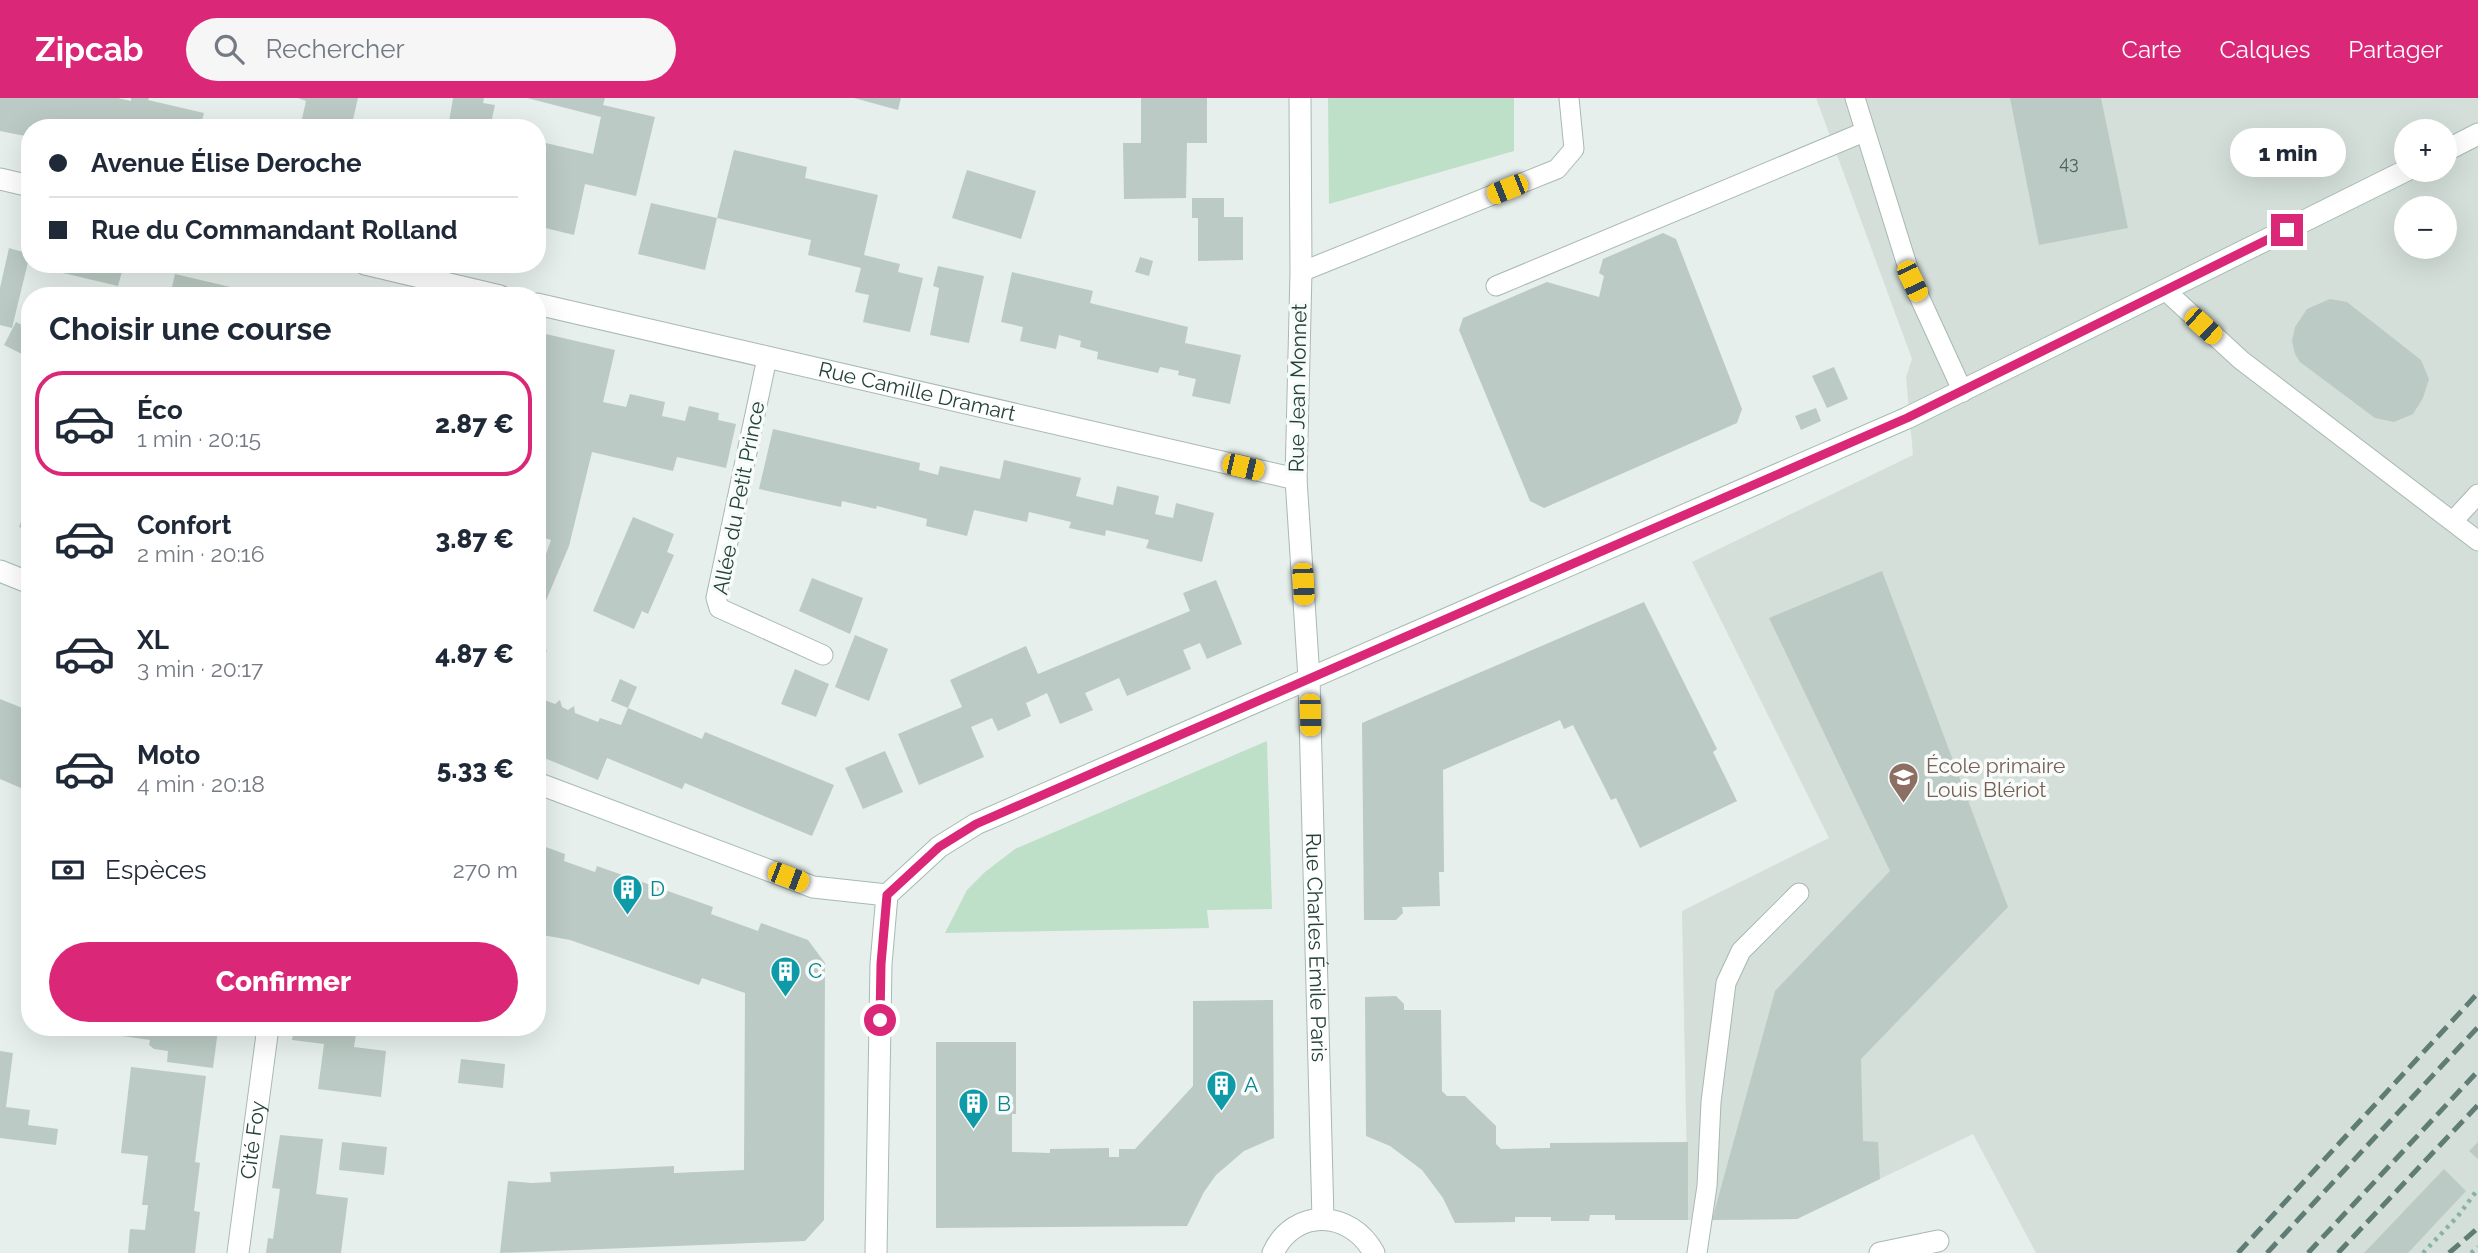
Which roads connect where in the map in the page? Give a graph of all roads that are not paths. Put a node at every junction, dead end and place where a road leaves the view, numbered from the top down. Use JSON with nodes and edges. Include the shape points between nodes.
{"nodes":[{"id":1,"x":1300,"y":98,"type":"edge"},
{"id":2,"x":1569,"y":98,"type":"edge"},
{"id":3,"x":1855,"y":98,"type":"edge"},
{"id":4,"x":1864,"y":132,"type":"junction"},
{"id":5,"x":2478,"y":134,"type":"edge"},
{"id":6,"x":2457,"y":145,"type":"edge"},
{"id":7,"x":2394,"y":177,"type":"edge"},
{"id":8,"x":0,"y":179,"type":"edge"},
{"id":9,"x":21,"y":184,"type":"edge"},
{"id":10,"x":1301,"y":272,"type":"junction"},
{"id":11,"x":403,"y":273,"type":"edge"},
{"id":12,"x":1496,"y":286,"type":"dead end"},
{"id":13,"x":462,"y":287,"type":"edge"},
{"id":14,"x":2166,"y":291,"type":"junction"},
{"id":15,"x":546,"y":306,"type":"edge"},
{"id":16,"x":766,"y":358,"type":"junction"},
{"id":17,"x":1963,"y":392,"type":"junction"},
{"id":18,"x":1296,"y":479,"type":"junction"},
{"id":19,"x":2478,"y":494,"type":"edge"},
{"id":20,"x":2453,"y":521,"type":"junction"},
{"id":21,"x":2478,"y":541,"type":"edge"},
{"id":22,"x":0,"y":571,"type":"edge"},
{"id":23,"x":21,"y":579,"type":"edge"},
{"id":24,"x":824,"y":655,"type":"dead end"},
{"id":25,"x":1309,"y":678,"type":"junction"},
{"id":26,"x":546,"y":786,"type":"edge"},
{"id":27,"x":1799,"y":893,"type":"dead end"},
{"id":28,"x":887,"y":895,"type":"junction"},
{"id":29,"x":267,"y":1036,"type":"edge"},
{"id":30,"x":1322,"y":1219,"type":"junction"},
{"id":31,"x":1938,"y":1241,"type":"dead end"},
{"id":32,"x":1892,"y":1252,"type":"edge"},
{"id":33,"x":238,"y":1253,"type":"edge"},
{"id":34,"x":876,"y":1253,"type":"edge"},
{"id":35,"x":1273,"y":1253,"type":"edge"},
{"id":36,"x":1374,"y":1253,"type":"edge"},
{"id":37,"x":1697,"y":1253,"type":"edge"}],
"edges":[{"from":1,"to":10,"type":"street","name":"Rue Jean Monnet"},
{"from":2,"to":10,"type":"lane","via":[[1574,149],[1557,169]]},
{"from":3,"to":4,"type":"lane"},
{"from":4,"to":12,"type":"lane"},
{"from":4,"to":17,"type":"lane","via":[[1912,281]]},
{"from":5,"to":6,"type":"street"},
{"from":7,"to":14,"type":"street"},
{"from":8,"to":9,"type":"street"},
{"from":10,"to":18,"type":"street","name":"Rue Jean Monnet"},
{"from":11,"to":13,"type":"street"},
{"from":14,"to":17,"type":"street"},
{"from":14,"to":20,"type":"lane","via":[[2241,360]]},
{"from":15,"to":16,"type":"street","name":"Rue Camille Dramart"},
{"from":16,"to":18,"type":"street","name":"Rue Camille Dramart"},
{"from":16,"to":24,"type":"lane","name":"Allée du Petit Prince","via":[[716,598],[719,608]]},
{"from":17,"to":25,"type":"street"},
{"from":18,"to":25,"type":"street","name":"Rue Jean Monnet"},
{"from":19,"to":20,"type":"lane"},
{"from":20,"to":21,"type":"lane"},
{"from":22,"to":23,"type":"street"},
{"from":25,"to":28,"type":"street","via":[[976,824],[939,847]]},
{"from":25,"to":30,"type":"street","name":"Rue Charles Émile Paris"},
{"from":26,"to":28,"type":"street","via":[[813,887]]},
{"from":27,"to":37,"type":"lane","via":[[1741,951],[1726,983]]},
{"from":28,"to":34,"type":"street","via":[[881,964]]},
{"from":29,"to":33,"type":"street","name":"Cité Foy"},
{"from":30,"to":35,"type":"street","via":[[1290,1230]]},
{"from":30,"to":36,"type":"street","via":[[1355,1229]]},
{"from":31,"to":32,"type":"street"}]}
